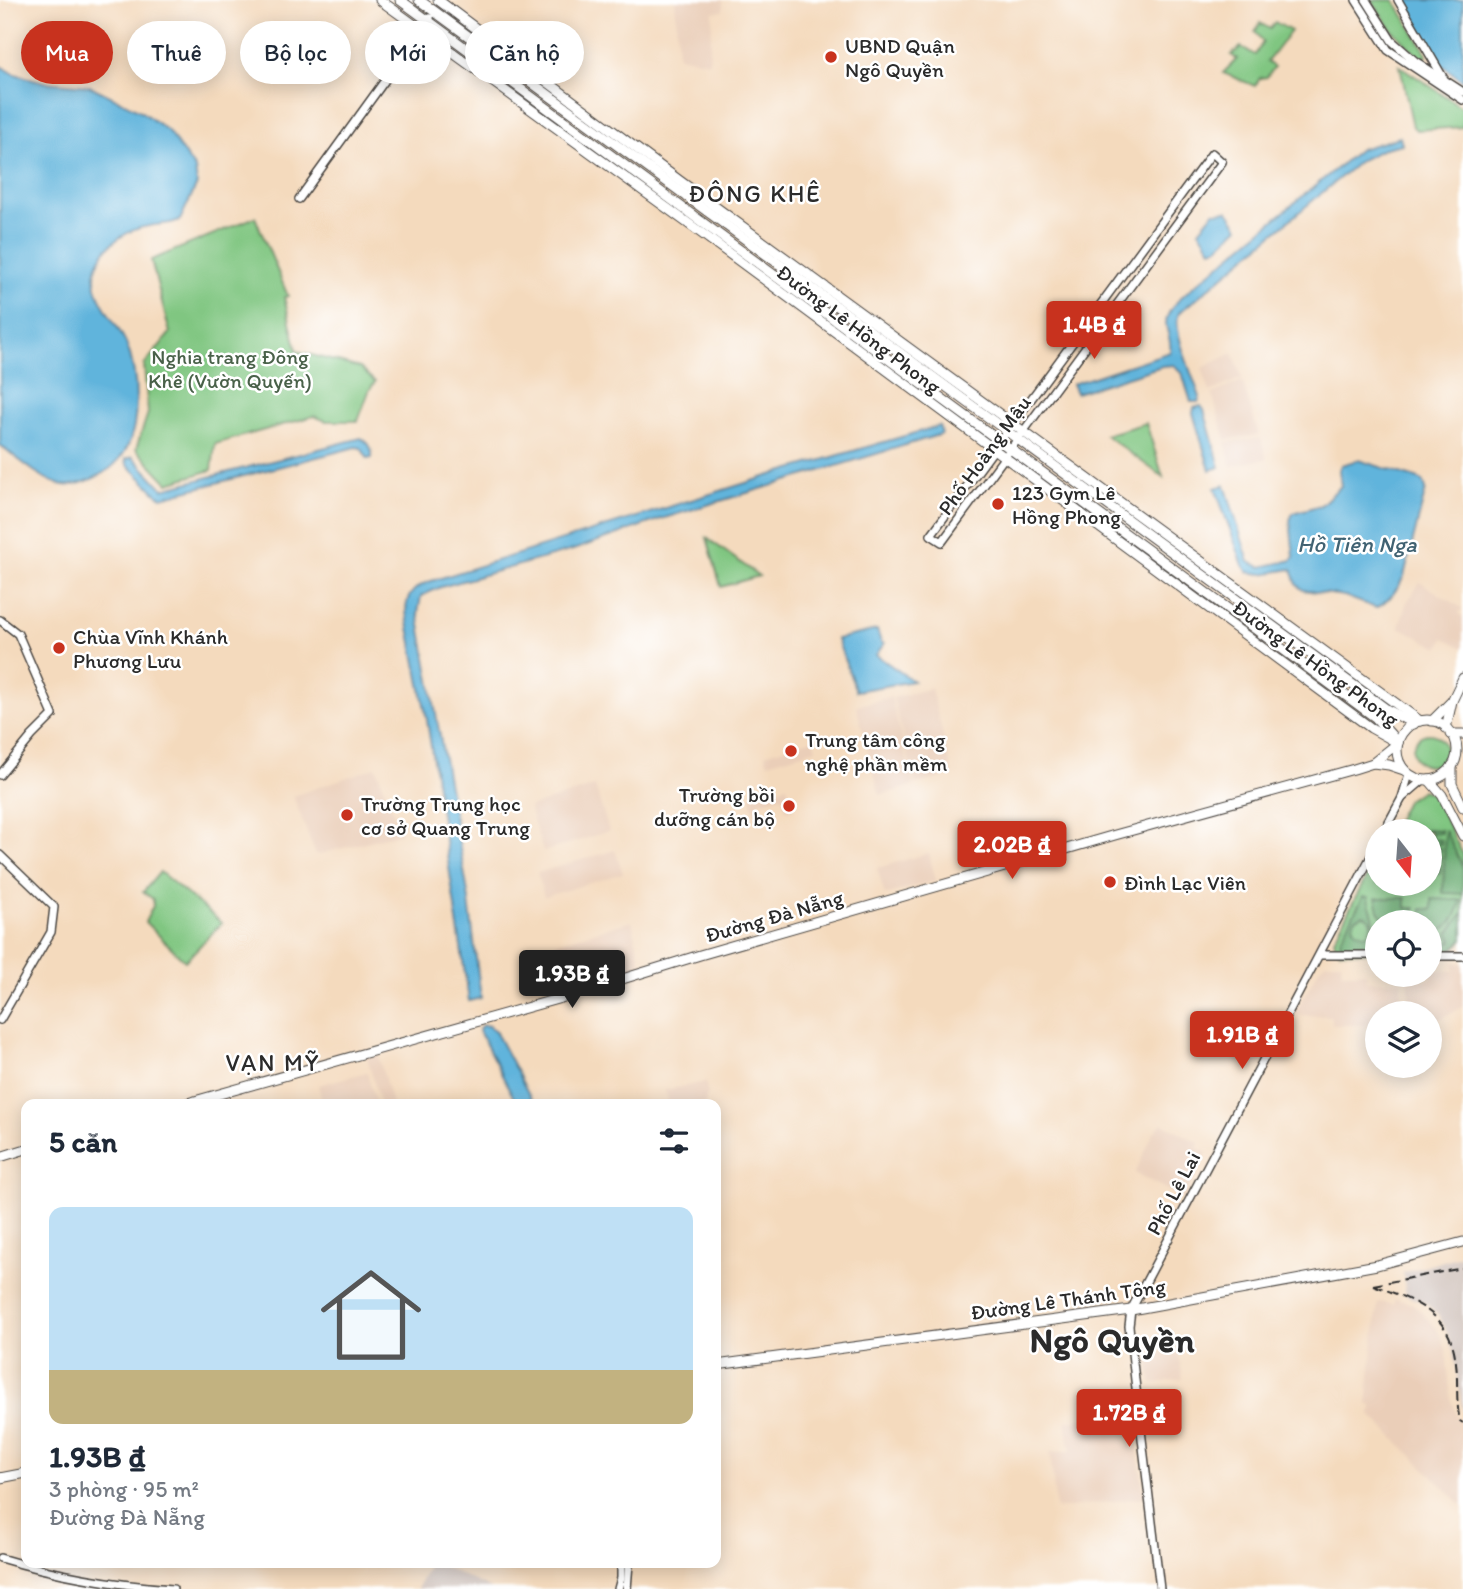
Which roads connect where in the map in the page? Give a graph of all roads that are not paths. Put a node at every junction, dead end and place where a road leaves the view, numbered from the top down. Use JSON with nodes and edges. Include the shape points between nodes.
{"nodes":[{"id":1,"x":380,"y":0,"type":"edge"},
{"id":2,"x":400,"y":0,"type":"edge"},
{"id":3,"x":419,"y":0,"type":"edge"},
{"id":4,"x":1356,"y":0,"type":"edge"},
{"id":5,"x":1366,"y":0,"type":"edge"},
{"id":6,"x":1398,"y":0,"type":"edge"},
{"id":7,"x":441,"y":1,"type":"edge"},
{"id":8,"x":435,"y":11,"type":"junction"},
{"id":9,"x":428,"y":20,"type":"junction"},
{"id":10,"x":409,"y":21,"type":"edge"},
{"id":11,"x":1392,"y":41,"type":"junction"},
{"id":12,"x":1388,"y":50,"type":"junction"},
{"id":13,"x":451,"y":52,"type":"edge"},
{"id":14,"x":1445,"y":80,"type":"junction"},
{"id":15,"x":382,"y":84,"type":"edge"},
{"id":16,"x":1451,"y":92,"type":"junction"},
{"id":17,"x":1463,"y":92,"type":"edge"},
{"id":18,"x":1463,"y":100,"type":"edge"},
{"id":19,"x":299,"y":199,"type":"dead end"},
{"id":20,"x":1178,"y":200,"type":"junction"},
{"id":21,"x":1188,"y":207,"type":"junction"},
{"id":22,"x":1063,"y":356,"type":"junction"},
{"id":23,"x":1075,"y":363,"type":"junction"},
{"id":24,"x":1013,"y":423,"type":"junction"},
{"id":25,"x":1024,"y":430,"type":"junction"},
{"id":26,"x":1004,"y":436,"type":"junction"},
{"id":27,"x":1014,"y":444,"type":"junction"},
{"id":28,"x":993,"y":450,"type":"junction"},
{"id":29,"x":1004,"y":458,"type":"junction"},
{"id":30,"x":1149,"y":556,"type":"junction"},
{"id":31,"x":0,"y":620,"type":"edge"},
{"id":32,"x":1287,"y":630,"type":"junction"},
{"id":33,"x":1274,"y":649,"type":"junction"},
{"id":34,"x":1463,"y":678,"type":"edge"},
{"id":35,"x":1452,"y":701,"type":"junction"},
{"id":36,"x":1386,"y":709,"type":"junction"},
{"id":37,"x":1378,"y":720,"type":"junction"},
{"id":38,"x":1433,"y":721,"type":"junction"},
{"id":39,"x":1417,"y":722,"type":"junction"},
{"id":40,"x":1449,"y":731,"type":"junction"},
{"id":41,"x":1463,"y":734,"type":"edge"},
{"id":42,"x":1398,"y":743,"type":"junction"},
{"id":43,"x":1460,"y":748,"type":"edge"},
{"id":44,"x":1373,"y":763,"type":"junction"},
{"id":45,"x":1452,"y":765,"type":"junction"},
{"id":46,"x":1407,"y":772,"type":"junction"},
{"id":47,"x":0,"y":775,"type":"edge"},
{"id":48,"x":1426,"y":780,"type":"junction"},
{"id":49,"x":1402,"y":798,"type":"junction"},
{"id":50,"x":1463,"y":807,"type":"edge"},
{"id":51,"x":1391,"y":819,"type":"edge"},
{"id":52,"x":1463,"y":836,"type":"edge"},
{"id":53,"x":0,"y":855,"type":"edge"},
{"id":54,"x":1365,"y":868,"type":"edge"},
{"id":55,"x":1320,"y":955,"type":"junction"},
{"id":56,"x":1365,"y":955,"type":"edge"},
{"id":57,"x":1442,"y":956,"type":"edge"},
{"id":58,"x":1463,"y":956,"type":"edge"},
{"id":59,"x":0,"y":1020,"type":"edge"},
{"id":60,"x":201,"y":1099,"type":"edge"},
{"id":61,"x":21,"y":1151,"type":"edge"},
{"id":62,"x":0,"y":1157,"type":"edge"},
{"id":63,"x":1463,"y":1242,"type":"edge"},
{"id":64,"x":1131,"y":1310,"type":"junction"},
{"id":65,"x":721,"y":1364,"type":"edge"},
{"id":66,"x":21,"y":1474,"type":"edge"},
{"id":67,"x":0,"y":1478,"type":"edge"},
{"id":68,"x":0,"y":1558,"type":"edge"},
{"id":69,"x":21,"y":1564,"type":"edge"},
{"id":70,"x":38,"y":1568,"type":"edge"},
{"id":71,"x":621,"y":1568,"type":"edge"},
{"id":72,"x":628,"y":1568,"type":"edge"},
{"id":73,"x":173,"y":1589,"type":"edge"},
{"id":74,"x":618,"y":1589,"type":"edge"},
{"id":75,"x":626,"y":1589,"type":"edge"},
{"id":76,"x":1160,"y":1589,"type":"edge"}],
"edges":[{"from":1,"to":10,"type":"main road","name":"Đường Lê Hồng Phong"},
{"from":2,"to":9,"type":"main road","name":"Đường Lê Hồng Phong"},
{"from":3,"to":8,"type":"main road","name":"Đường Lê Hồng Phong"},
{"from":4,"to":12,"type":"street"},
{"from":5,"to":11,"type":"street"},
{"from":6,"to":14,"type":"street"},
{"from":7,"to":8,"type":"street"},
{"from":7,"to":24,"type":"main road","name":"Đường Lê Hồng Phong"},
{"from":8,"to":9,"type":"street"},
{"from":8,"to":26,"type":"main road","name":"Đường Lê Hồng Phong"},
{"from":9,"to":26,"type":"main road","name":"Đường Lê Hồng Phong","via":[[705,226]]},
{"from":11,"to":12,"type":"street"},
{"from":11,"to":14,"type":"street"},
{"from":12,"to":16,"type":"street"},
{"from":13,"to":28,"type":"main road","name":"Đường Lê Hồng Phong"},
{"from":14,"to":16,"type":"street"},
{"from":14,"to":17,"type":"street"},
{"from":15,"to":19,"type":"street"},
{"from":16,"to":18,"type":"street"},
{"from":20,"to":21,"type":"street"},
{"from":20,"to":21,"type":"street","name":"Phố Hoàng Mậu","via":[[1212,153],[1222,162]]},
{"from":20,"to":22,"type":"street","name":"Phố Hoàng Mậu"},
{"from":21,"to":23,"type":"street","name":"Phố Hoàng Mậu"},
{"from":22,"to":23,"type":"street"},
{"from":22,"to":24,"type":"street","name":"Phố Hoàng Mậu"},
{"from":23,"to":25,"type":"street","name":"Phố Hoàng Mậu"},
{"from":24,"to":25,"type":"main road","name":"Đường Lê Hồng Phong"},
{"from":24,"to":26,"type":"street","name":"Phố Hoàng Mậu"},
{"from":25,"to":27,"type":"street","name":"Phố Hoàng Mậu"},
{"from":25,"to":32,"type":"main road","name":"Đường Lê Hồng Phong"},
{"from":26,"to":27,"type":"main road","name":"Đường Lê Hồng Phong"},
{"from":26,"to":28,"type":"street","name":"Phố Hoàng Mậu"},
{"from":27,"to":29,"type":"street","name":"Phố Hoàng Mậu"},
{"from":27,"to":30,"type":"main road","name":"Đường Lê Hồng Phong"},
{"from":27,"to":32,"type":"main road","name":"Đường Lê Hồng Phong"},
{"from":28,"to":29,"type":"main road","name":"Đường Lê Hồng Phong"},
{"from":28,"to":29,"type":"street","name":"Phố Hoàng Mậu","via":[[931,535],[942,542]]},
{"from":29,"to":30,"type":"main road","name":"Đường Lê Hồng Phong"},
{"from":30,"to":33,"type":"main road","name":"Đường Lê Hồng Phong"},
{"from":31,"to":47,"type":"street","via":[[18,634],[53,715]]},
{"from":32,"to":36,"type":"main road","name":"Đường Lê Hồng Phong"},
{"from":32,"to":39,"type":"main road","name":"Đường Lê Hồng Phong"},
{"from":33,"to":37,"type":"main road","name":"Đường Lê Hồng Phong"},
{"from":33,"to":42,"type":"main road","name":"Đường Lê Hồng Phong","via":[[1371,728]]},
{"from":34,"to":35,"type":"main road"},
{"from":35,"to":38,"type":"main road"},
{"from":35,"to":40,"type":"main road"},
{"from":36,"to":37,"type":"main road","via":[[1388,718]]},
{"from":36,"to":39,"type":"main road","name":"Đường Lê Hồng Phong"},
{"from":37,"to":42,"type":"main road","name":"Đường Lê Hồng Phong"},
{"from":38,"to":39,"type":"main road"},
{"from":38,"to":40,"type":"main road"},
{"from":39,"to":42,"type":"main road"},
{"from":40,"to":41,"type":"main road"},
{"from":40,"to":43,"type":"main road"},
{"from":42,"to":44,"type":"main road","name":"Đường Đà Nẵng"},
{"from":42,"to":46,"type":"main road","via":[[1399,762]]},
{"from":43,"to":45,"type":"main road"},
{"from":44,"to":46,"type":"main road","name":"Đường Đà Nẵng"},
{"from":44,"to":60,"type":"main road","name":"Đường Đà Nẵng"},
{"from":45,"to":48,"type":"main road","via":[[1443,776]]},
{"from":45,"to":50,"type":"main road","via":[[1451,784]]},
{"from":46,"to":48,"type":"main road"},
{"from":46,"to":49,"type":"street"},
{"from":48,"to":49,"type":"street"},
{"from":48,"to":52,"type":"main road","via":[[1442,795]]},
{"from":49,"to":51,"type":"street"},
{"from":53,"to":59,"type":"street","via":[[54,907],[55,915],[51,932]]},
{"from":54,"to":55,"type":"street","name":"Phố Lê Lai"},
{"from":55,"to":56,"type":"street"},
{"from":55,"to":64,"type":"street","name":"Phố Lê Lai"},
{"from":57,"to":58,"type":"street"},
{"from":61,"to":62,"type":"main road"},
{"from":63,"to":64,"type":"main road","name":"Đường Lê Thánh Tông","via":[[1377,1265]]},
{"from":64,"to":65,"type":"main road","name":"Đường Lê Thánh Tông"},
{"from":64,"to":76,"type":"street","name":"Phố Lê Lai","via":[[1129,1326]]},
{"from":66,"to":67,"type":"main road"},
{"from":68,"to":69,"type":"street"},
{"from":70,"to":73,"type":"street"},
{"from":71,"to":74,"type":"street"},
{"from":72,"to":75,"type":"street"}]}
